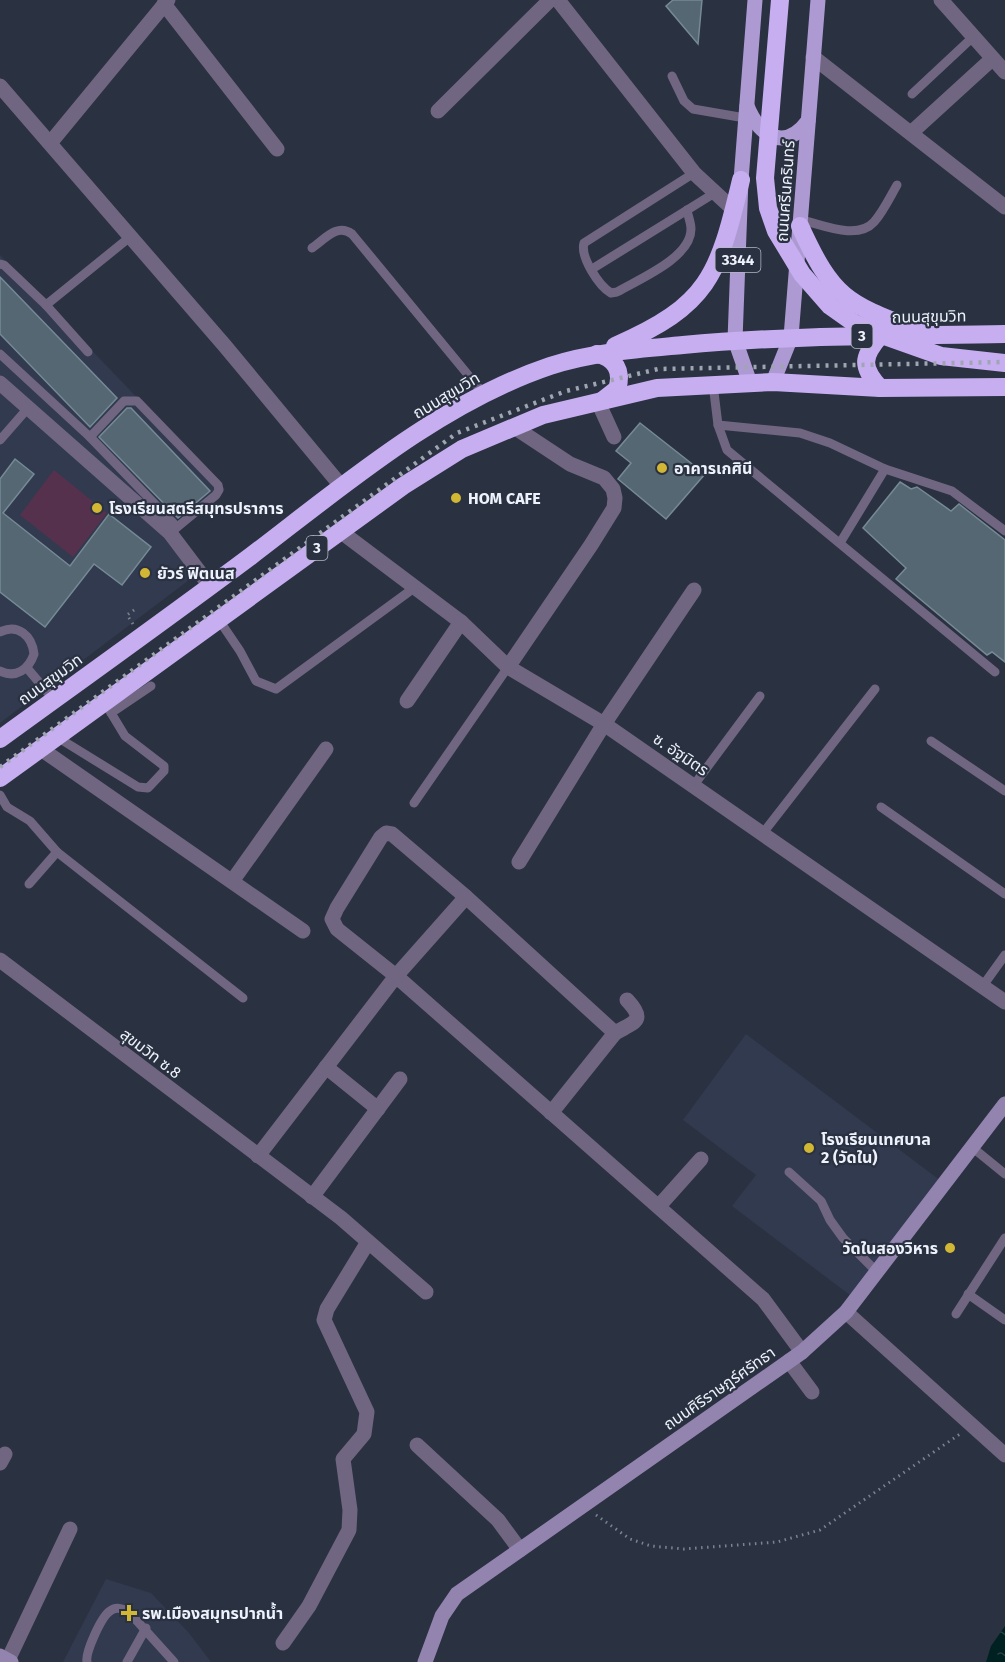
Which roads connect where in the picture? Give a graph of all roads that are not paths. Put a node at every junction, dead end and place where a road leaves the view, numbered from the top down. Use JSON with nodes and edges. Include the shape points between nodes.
{"nodes":[{"id":1,"x":550,"y":0,"type":"edge"},
{"id":2,"x":558,"y":0,"type":"edge"},
{"id":3,"x":755,"y":0,"type":"edge"},
{"id":4,"x":780,"y":0,"type":"edge"},
{"id":5,"x":819,"y":0,"type":"edge"},
{"id":6,"x":942,"y":0,"type":"edge"},
{"id":7,"x":166,"y":2,"type":"edge"},
{"id":8,"x":973,"y":37,"type":"junction"},
{"id":9,"x":813,"y":57,"type":"junction"},
{"id":10,"x":992,"y":58,"type":"junction"},
{"id":11,"x":1005,"y":72,"type":"edge"},
{"id":12,"x":672,"y":76,"type":"dead end"},
{"id":13,"x":0,"y":86,"type":"edge"},
{"id":14,"x":912,"y":94,"type":"dead end"},
{"id":15,"x":438,"y":111,"type":"dead end"},
{"id":16,"x":746,"y":112,"type":"junction"},
{"id":17,"x":808,"y":121,"type":"junction"},
{"id":18,"x":912,"y":132,"type":"junction"},
{"id":19,"x":51,"y":142,"type":"junction"},
{"id":20,"x":277,"y":149,"type":"dead end"},
{"id":21,"x":694,"y":173,"type":"junction"},
{"id":22,"x":741,"y":180,"type":"junction"},
{"id":23,"x":897,"y":185,"type":"dead end"},
{"id":24,"x":713,"y":194,"type":"junction"},
{"id":25,"x":1005,"y":207,"type":"edge"},
{"id":26,"x":687,"y":210,"type":"junction"},
{"id":27,"x":734,"y":210,"type":"junction"},
{"id":28,"x":801,"y":223,"type":"junction"},
{"id":29,"x":130,"y":237,"type":"junction"},
{"id":30,"x":312,"y":248,"type":"dead end"},
{"id":31,"x":0,"y":264,"type":"edge"},
{"id":32,"x":592,"y":269,"type":"junction"},
{"id":33,"x":46,"y":305,"type":"junction"},
{"id":34,"x":1005,"y":334,"type":"edge"},
{"id":35,"x":933,"y":335,"type":"junction"},
{"id":36,"x":880,"y":336,"type":"junction"},
{"id":37,"x":791,"y":337,"type":"junction"},
{"id":38,"x":735,"y":340,"type":"junction"},
{"id":39,"x":88,"y":352,"type":"dead end"},
{"id":40,"x":0,"y":354,"type":"edge"},
{"id":41,"x":597,"y":354,"type":"junction"},
{"id":42,"x":1005,"y":363,"type":"edge"},
{"id":43,"x":773,"y":382,"type":"junction"},
{"id":44,"x":750,"y":383,"type":"junction"},
{"id":45,"x":713,"y":384,"type":"junction"},
{"id":46,"x":1,"y":386,"type":"edge"},
{"id":47,"x":1005,"y":387,"type":"edge"},
{"id":48,"x":880,"y":388,"type":"junction"},
{"id":49,"x":483,"y":393,"type":"junction"},
{"id":50,"x":598,"y":402,"type":"junction"},
{"id":51,"x":28,"y":408,"type":"junction"},
{"id":52,"x":718,"y":425,"type":"junction"},
{"id":53,"x":514,"y":427,"type":"junction"},
{"id":54,"x":90,"y":437,"type":"junction"},
{"id":55,"x":614,"y":437,"type":"dead end"},
{"id":56,"x":0,"y":440,"type":"edge"},
{"id":57,"x":885,"y":469,"type":"junction"},
{"id":58,"x":342,"y":487,"type":"junction"},
{"id":59,"x":174,"y":530,"type":"junction"},
{"id":60,"x":340,"y":531,"type":"junction"},
{"id":61,"x":1005,"y":531,"type":"edge"},
{"id":62,"x":840,"y":543,"type":"junction"},
{"id":63,"x":210,"y":586,"type":"junction"},
{"id":64,"x":414,"y":588,"type":"junction"},
{"id":65,"x":693,"y":590,"type":"dead end"},
{"id":66,"x":219,"y":620,"type":"junction"},
{"id":67,"x":461,"y":622,"type":"junction"},
{"id":68,"x":0,"y":632,"type":"edge"},
{"id":69,"x":508,"y":667,"type":"junction"},
{"id":70,"x":27,"y":668,"type":"junction"},
{"id":71,"x":0,"y":671,"type":"edge"},
{"id":72,"x":995,"y":672,"type":"dead end"},
{"id":73,"x":151,"y":686,"type":"dead end"},
{"id":74,"x":875,"y":689,"type":"dead end"},
{"id":75,"x":760,"y":696,"type":"dead end"},
{"id":76,"x":54,"y":700,"type":"junction"},
{"id":77,"x":407,"y":701,"type":"dead end"},
{"id":78,"x":108,"y":708,"type":"junction"},
{"id":79,"x":604,"y":724,"type":"junction"},
{"id":80,"x":57,"y":736,"type":"junction"},
{"id":81,"x":0,"y":740,"type":"edge"},
{"id":82,"x":931,"y":741,"type":"dead end"},
{"id":83,"x":41,"y":749,"type":"junction"},
{"id":84,"x":326,"y":749,"type":"dead end"},
{"id":85,"x":0,"y":778,"type":"edge"},
{"id":86,"x":694,"y":785,"type":"junction"},
{"id":87,"x":1005,"y":791,"type":"edge"},
{"id":88,"x":0,"y":795,"type":"edge"},
{"id":89,"x":414,"y":803,"type":"dead end"},
{"id":90,"x":7,"y":807,"type":"junction"},
{"id":91,"x":881,"y":807,"type":"dead end"},
{"id":92,"x":0,"y":816,"type":"edge"},
{"id":93,"x":763,"y":833,"type":"junction"},
{"id":94,"x":57,"y":852,"type":"junction"},
{"id":95,"x":519,"y":862,"type":"dead end"},
{"id":96,"x":233,"y":880,"type":"junction"},
{"id":97,"x":29,"y":884,"type":"dead end"},
{"id":98,"x":1005,"y":894,"type":"edge"},
{"id":99,"x":466,"y":897,"type":"junction"},
{"id":100,"x":303,"y":931,"type":"dead end"},
{"id":101,"x":1005,"y":955,"type":"edge"},
{"id":102,"x":0,"y":960,"type":"edge"},
{"id":103,"x":396,"y":976,"type":"junction"},
{"id":104,"x":982,"y":987,"type":"junction"},
{"id":105,"x":243,"y":998,"type":"dead end"},
{"id":106,"x":627,"y":1000,"type":"dead end"},
{"id":107,"x":1005,"y":1002,"type":"edge"},
{"id":108,"x":615,"y":1033,"type":"junction"},
{"id":109,"x":326,"y":1067,"type":"junction"},
{"id":110,"x":400,"y":1079,"type":"dead end"},
{"id":111,"x":1005,"y":1104,"type":"edge"},
{"id":112,"x":378,"y":1109,"type":"junction"},
{"id":113,"x":551,"y":1113,"type":"junction"},
{"id":114,"x":972,"y":1148,"type":"junction"},
{"id":115,"x":258,"y":1156,"type":"junction"},
{"id":116,"x":701,"y":1159,"type":"dead end"},
{"id":117,"x":789,"y":1172,"type":"dead end"},
{"id":118,"x":1005,"y":1174,"type":"edge"},
{"id":119,"x":312,"y":1197,"type":"junction"},
{"id":120,"x":658,"y":1206,"type":"junction"},
{"id":121,"x":1005,"y":1239,"type":"edge"},
{"id":122,"x":368,"y":1242,"type":"junction"},
{"id":123,"x":878,"y":1272,"type":"junction"},
{"id":124,"x":426,"y":1292,"type":"dead end"},
{"id":125,"x":968,"y":1294,"type":"junction"},
{"id":126,"x":846,"y":1312,"type":"junction"},
{"id":127,"x":956,"y":1314,"type":"dead end"},
{"id":128,"x":1005,"y":1320,"type":"edge"},
{"id":129,"x":795,"y":1356,"type":"junction"},
{"id":130,"x":812,"y":1392,"type":"dead end"},
{"id":131,"x":417,"y":1445,"type":"dead end"},
{"id":132,"x":1005,"y":1455,"type":"edge"},
{"id":133,"x":70,"y":1529,"type":"dead end"},
{"id":134,"x":520,"y":1550,"type":"junction"},
{"id":135,"x":146,"y":1628,"type":"junction"},
{"id":136,"x":283,"y":1643,"type":"dead end"},
{"id":137,"x":6,"y":1659,"type":"edge"},
{"id":138,"x":87,"y":1662,"type":"edge"},
{"id":139,"x":127,"y":1662,"type":"edge"},
{"id":140,"x":174,"y":1662,"type":"edge"},
{"id":141,"x":425,"y":1662,"type":"edge"}],
"edges":[{"from":1,"to":15,"type":"street"},
{"from":2,"to":21,"type":"street"},
{"from":3,"to":16,"type":"main road","number":"3344"},
{"from":4,"to":42,"type":"highway","via":[[765,178],[768,208],[776,231],[802,274],[830,306],[879,334],[941,356]]},
{"from":5,"to":9,"type":"main road","name":"ถนนศรีนครินทร์"},
{"from":6,"to":8,"type":"street"},
{"from":7,"to":19,"type":"street"},
{"from":7,"to":20,"type":"street"},
{"from":8,"to":10,"type":"street"},
{"from":8,"to":14,"type":"lane"},
{"from":9,"to":17,"type":"main road","name":"ถนนศรีนครินทร์"},
{"from":9,"to":18,"type":"street"},
{"from":10,"to":11,"type":"street"},
{"from":10,"to":18,"type":"street"},
{"from":12,"to":16,"type":"lane","via":[[684,101],[693,109]]},
{"from":13,"to":19,"type":"street"},
{"from":16,"to":17,"type":"main road","via":[[756,127],[773,137],[793,135]]},
{"from":16,"to":22,"type":"main road","number":"3344"},
{"from":17,"to":28,"type":"main road","name":"ถนนศรีนครินทร์"},
{"from":18,"to":25,"type":"street"},
{"from":19,"to":29,"type":"street"},
{"from":21,"to":24,"type":"street"},
{"from":21,"to":32,"type":"lane","via":[[588,237],[582,248]]},
{"from":22,"to":27,"type":"highway"},
{"from":22,"to":38,"type":"main road","number":"3344"},
{"from":23,"to":28,"type":"lane","via":[[873,223],[860,230]]},
{"from":24,"to":26,"type":"lane"},
{"from":24,"to":27,"type":"street"},
{"from":26,"to":32,"type":"lane"},
{"from":26,"to":32,"type":"lane","via":[[691,230],[680,255],[611,293]]},
{"from":27,"to":41,"type":"highway","via":[[716,267],[698,294],[654,329]]},
{"from":28,"to":35,"type":"highway","via":[[825,276],[841,294],[861,309]]},
{"from":28,"to":37,"type":"main road","name":"ถนนศรีนครินทร์"},
{"from":29,"to":33,"type":"lane"},
{"from":29,"to":58,"type":"street"},
{"from":30,"to":49,"type":"lane","via":[[338,229],[352,234]]},
{"from":31,"to":33,"type":"lane"},
{"from":33,"to":39,"type":"lane"},
{"from":34,"to":35,"type":"highway","name":"ถนนสุขุมวิท","number":"3"},
{"from":35,"to":36,"type":"highway","name":"ถนนสุขุมวิท","number":"3"},
{"from":36,"to":37,"type":"highway","name":"ถนนสุขุมวิท","number":"3"},
{"from":36,"to":48,"type":"highway","via":[[865,362],[869,376]]},
{"from":37,"to":38,"type":"highway","name":"ถนนสุขุมวิท","number":"3"},
{"from":37,"to":43,"type":"main road","name":"ถนนศรีนครินทร์"},
{"from":38,"to":41,"type":"highway","name":"ถนนสุขุมวิท","number":"3"},
{"from":38,"to":44,"type":"main road","number":"3344"},
{"from":40,"to":54,"type":"lane"},
{"from":41,"to":49,"type":"highway","name":"ถนนสุขุมวิท","number":"3","via":[[551,366]]},
{"from":41,"to":50,"type":"highway","via":[[612,360],[620,381],[613,395]]},
{"from":43,"to":44,"type":"highway","number":"3"},
{"from":43,"to":48,"type":"highway","number":"3"},
{"from":44,"to":45,"type":"highway","number":"3"},
{"from":45,"to":50,"type":"highway","number":"3","via":[[657,388]]},
{"from":45,"to":52,"type":"lane"},
{"from":46,"to":51,"type":"street"},
{"from":47,"to":48,"type":"highway","number":"3"},
{"from":49,"to":58,"type":"highway","name":"ถนนสุขุมวิท","number":"3","via":[[453,409]]},
{"from":50,"to":53,"type":"highway","number":"3","via":[[543,415]]},
{"from":50,"to":55,"type":"street"},
{"from":51,"to":56,"type":"lane"},
{"from":51,"to":59,"type":"street"},
{"from":52,"to":57,"type":"lane","via":[[800,434],[830,443]]},
{"from":52,"to":62,"type":"lane","via":[[727,450]]},
{"from":53,"to":60,"type":"highway","number":"3","via":[[434,465]]},
{"from":53,"to":69,"type":"street","via":[[570,464],[604,478],[615,498],[614,508],[597,536]]},
{"from":54,"to":59,"type":"lane"},
{"from":54,"to":59,"type":"lane","via":[[124,401],[137,401],[210,476],[218,485],[216,495]]},
{"from":57,"to":61,"type":"lane","via":[[952,491]]},
{"from":57,"to":62,"type":"lane"},
{"from":58,"to":63,"type":"highway","name":"ถนนสุขุมวิท","number":"3"},
{"from":59,"to":63,"type":"street"},
{"from":60,"to":64,"type":"street","name":"ซ. อัฐมิตร"},
{"from":60,"to":66,"type":"highway","number":"3"},
{"from":62,"to":72,"type":"lane"},
{"from":63,"to":76,"type":"highway","name":"ถนนสุขุมวิท","number":"3"},
{"from":64,"to":66,"type":"lane","via":[[276,689],[256,681]]},
{"from":64,"to":67,"type":"street","name":"ซ. อัฐมิตร"},
{"from":65,"to":79,"type":"street"},
{"from":66,"to":78,"type":"highway","number":"3"},
{"from":67,"to":69,"type":"street","name":"ซ. อัฐมิตร"},
{"from":67,"to":77,"type":"street"},
{"from":68,"to":70,"type":"lane","via":[[18,630],[30,639],[34,654]]},
{"from":69,"to":79,"type":"street","name":"ซ. อัฐมิตร"},
{"from":69,"to":89,"type":"lane"},
{"from":70,"to":71,"type":"lane","via":[[13,674]]},
{"from":70,"to":76,"type":"lane"},
{"from":73,"to":78,"type":"lane"},
{"from":74,"to":93,"type":"lane"},
{"from":75,"to":86,"type":"lane"},
{"from":76,"to":81,"type":"highway","name":"ถนนสุขุมวิท","number":"3"},
{"from":78,"to":80,"type":"highway","number":"3"},
{"from":78,"to":80,"type":"lane","via":[[126,736],[164,766],[148,788],[138,787]]},
{"from":79,"to":86,"type":"street","name":"ซ. อัฐมิตร"},
{"from":79,"to":95,"type":"street"},
{"from":80,"to":83,"type":"highway","number":"3"},
{"from":82,"to":87,"type":"lane"},
{"from":83,"to":85,"type":"highway","number":"3"},
{"from":83,"to":96,"type":"street"},
{"from":84,"to":96,"type":"street"},
{"from":86,"to":93,"type":"street","name":"ซ. อัฐมิตร"},
{"from":88,"to":90,"type":"lane"},
{"from":90,"to":92,"type":"lane"},
{"from":90,"to":94,"type":"lane","via":[[30,821]]},
{"from":91,"to":98,"type":"lane"},
{"from":93,"to":104,"type":"street","name":"ซ. อัฐมิตร"},
{"from":94,"to":97,"type":"lane"},
{"from":94,"to":105,"type":"lane"},
{"from":96,"to":100,"type":"street"},
{"from":99,"to":103,"type":"street"},
{"from":99,"to":103,"type":"street","via":[[392,834],[381,837],[332,919],[337,929]]},
{"from":99,"to":108,"type":"street"},
{"from":101,"to":104,"type":"lane"},
{"from":102,"to":115,"type":"street","name":"สุขมวิท ซ.8"},
{"from":103,"to":109,"type":"street"},
{"from":103,"to":113,"type":"street"},
{"from":104,"to":107,"type":"street","name":"ซ. อัฐมิตร"},
{"from":106,"to":108,"type":"street","via":[[638,1011],[638,1017]]},
{"from":108,"to":113,"type":"street"},
{"from":109,"to":112,"type":"street"},
{"from":109,"to":115,"type":"street"},
{"from":110,"to":112,"type":"street"},
{"from":111,"to":114,"type":"street","name":"ถนนศิริราษฎร์ศรัทธา"},
{"from":112,"to":119,"type":"street"},
{"from":113,"to":120,"type":"street"},
{"from":114,"to":118,"type":"lane"},
{"from":114,"to":123,"type":"street","name":"ถนนศิริราษฎร์ศรัทธา"},
{"from":115,"to":119,"type":"street","name":"สุขมวิท ซ.8"},
{"from":116,"to":120,"type":"street"},
{"from":117,"to":123,"type":"lane","via":[[821,1201],[843,1238]]},
{"from":119,"to":122,"type":"street","name":"สุขมวิท ซ.8"},
{"from":120,"to":129,"type":"street","via":[[763,1299]]},
{"from":121,"to":125,"type":"lane"},
{"from":122,"to":124,"type":"street","name":"สุขมวิท ซ.8"},
{"from":122,"to":136,"type":"street","via":[[324,1320],[367,1412],[364,1434],[343,1459],[349,1530],[309,1606]]},
{"from":123,"to":126,"type":"street","name":"ถนนศิริราษฎร์ศรัทธา"},
{"from":125,"to":127,"type":"lane"},
{"from":125,"to":128,"type":"lane"},
{"from":126,"to":129,"type":"street","name":"ถนนศิริราษฎร์ศรัทธา"},
{"from":126,"to":132,"type":"street"},
{"from":129,"to":130,"type":"street"},
{"from":129,"to":134,"type":"street","name":"ถนนศิริราษฎร์ศรัทธา"},
{"from":131,"to":134,"type":"street","via":[[498,1520]]},
{"from":133,"to":137,"type":"street"},
{"from":134,"to":141,"type":"street","name":"ถนนศิริราษฎร์ศรัทธา","via":[[457,1594],[442,1616]]},
{"from":135,"to":138,"type":"lane","via":[[128,1611],[108,1611],[87,1651]]},
{"from":135,"to":139,"type":"lane"},
{"from":135,"to":140,"type":"lane"}]}
